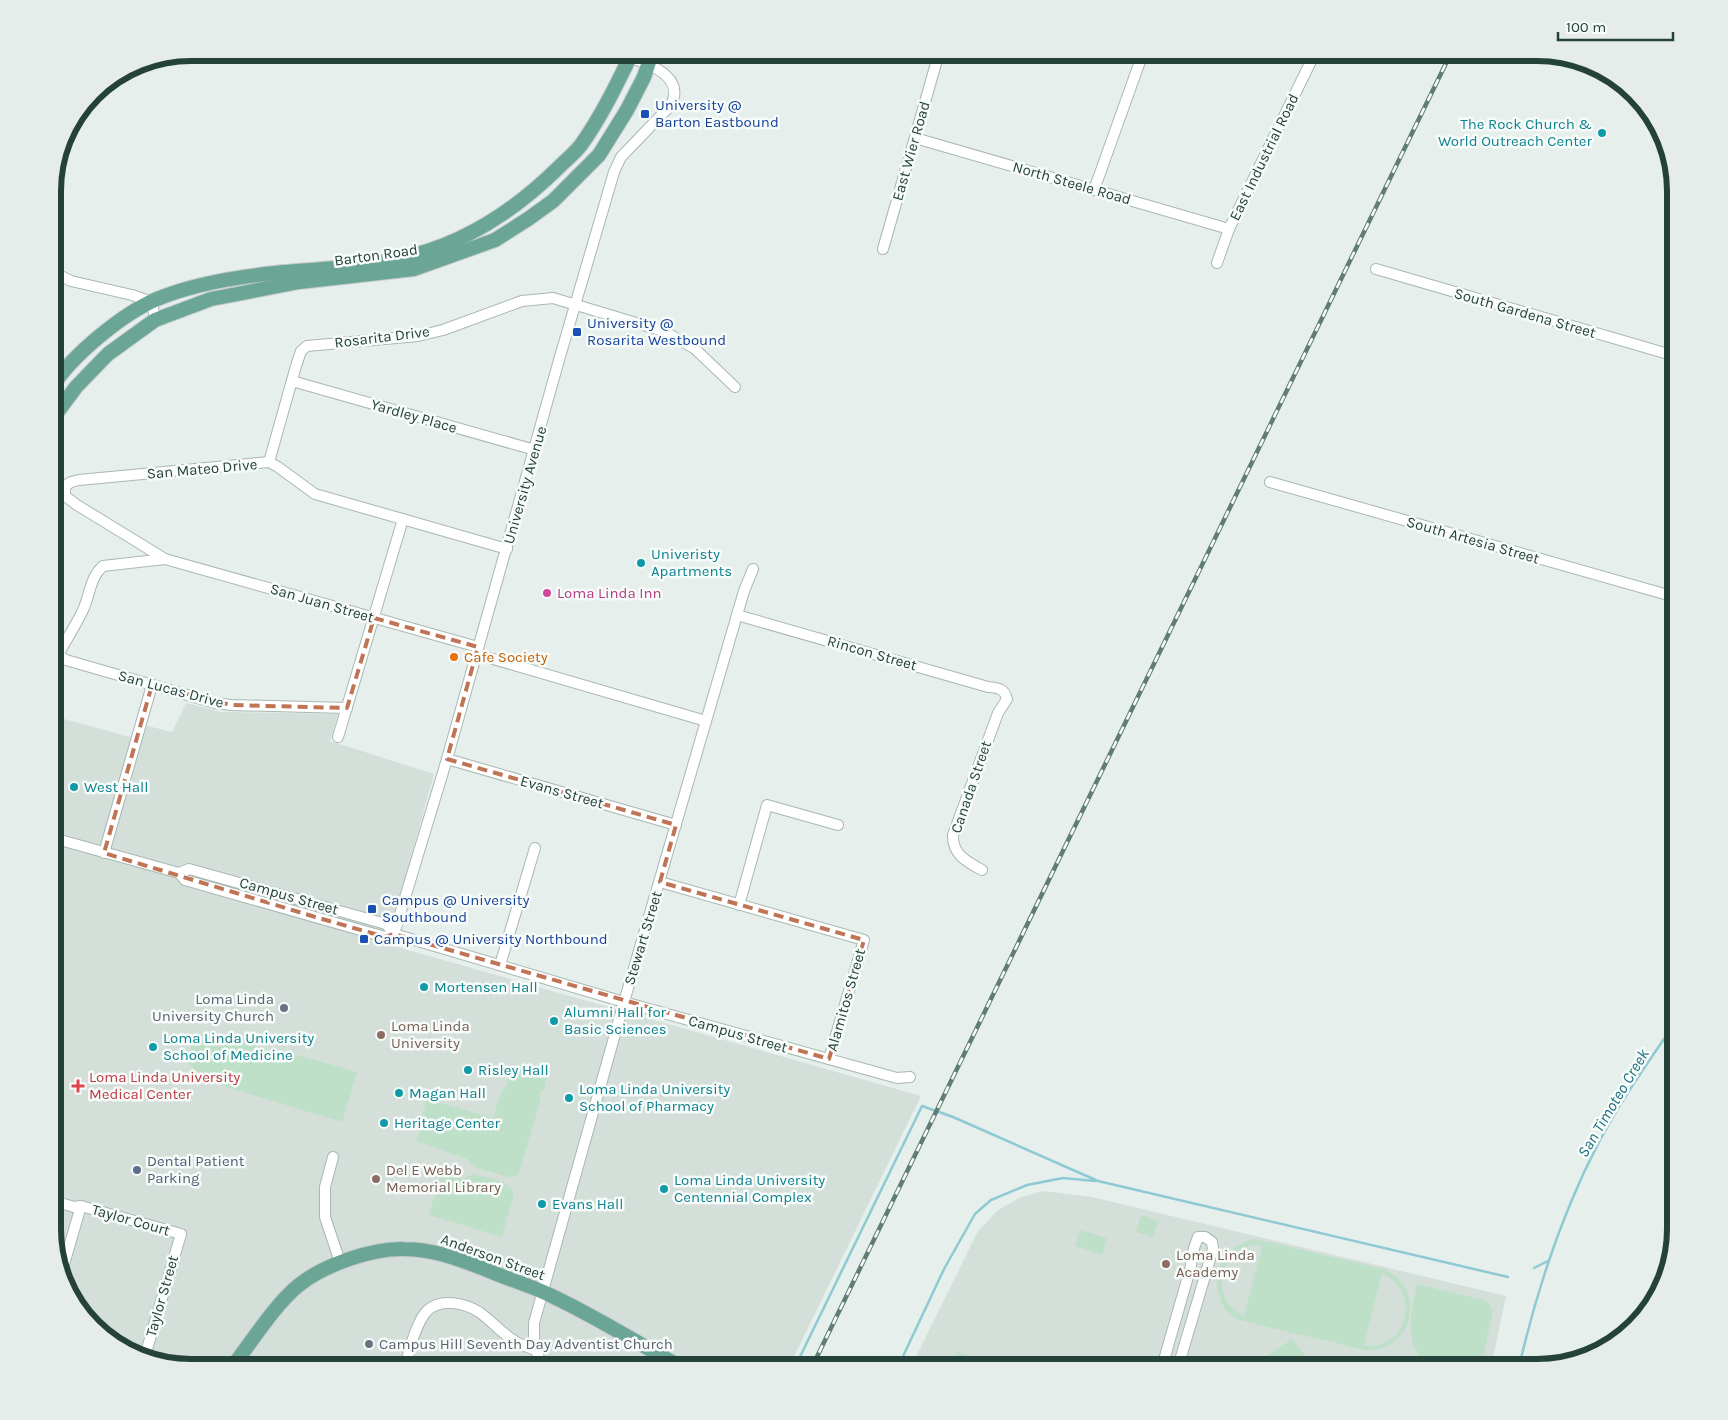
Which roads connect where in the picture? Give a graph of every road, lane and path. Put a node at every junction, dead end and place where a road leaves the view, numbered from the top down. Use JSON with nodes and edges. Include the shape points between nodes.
{"nodes":[{"id":1,"x":627,"y":61,"type":"edge"},
{"id":2,"x":649,"y":61,"type":"edge"},
{"id":3,"x":651,"y":61,"type":"edge"},
{"id":4,"x":936,"y":61,"type":"edge"},
{"id":5,"x":1140,"y":61,"type":"edge"},
{"id":6,"x":1310,"y":61,"type":"edge"},
{"id":7,"x":915,"y":138,"type":"junction"},
{"id":8,"x":1094,"y":190,"type":"junction"},
{"id":9,"x":1229,"y":229,"type":"junction"},
{"id":10,"x":883,"y":249,"type":"dead end"},
{"id":11,"x":1217,"y":263,"type":"dead end"},
{"id":12,"x":1376,"y":268,"type":"dead end"},
{"id":13,"x":62,"y":276,"type":"edge"},
{"id":14,"x":152,"y":302,"type":"junction"},
{"id":15,"x":575,"y":304,"type":"junction"},
{"id":16,"x":155,"y":320,"type":"junction"},
{"id":17,"x":1667,"y":353,"type":"edge"},
{"id":18,"x":62,"y":375,"type":"edge"},
{"id":19,"x":292,"y":381,"type":"junction"},
{"id":20,"x":735,"y":387,"type":"dead end"},
{"id":21,"x":62,"y":406,"type":"edge"},
{"id":22,"x":535,"y":450,"type":"junction"},
{"id":23,"x":269,"y":462,"type":"junction"},
{"id":24,"x":1270,"y":482,"type":"dead end"},
{"id":25,"x":65,"y":491,"type":"joint"},
{"id":26,"x":403,"y":519,"type":"junction"},
{"id":27,"x":507,"y":549,"type":"junction"},
{"id":28,"x":165,"y":559,"type":"junction"},
{"id":29,"x":753,"y":569,"type":"dead end"},
{"id":30,"x":1667,"y":594,"type":"edge"},
{"id":31,"x":737,"y":615,"type":"junction"},
{"id":32,"x":374,"y":618,"type":"junction"},
{"id":33,"x":62,"y":644,"type":"edge"},
{"id":34,"x":477,"y":651,"type":"junction"},
{"id":35,"x":62,"y":659,"type":"edge"},
{"id":36,"x":152,"y":685,"type":"junction"},
{"id":37,"x":1005,"y":693,"type":"joint"},
{"id":38,"x":347,"y":708,"type":"junction"},
{"id":39,"x":706,"y":721,"type":"junction"},
{"id":40,"x":338,"y":737,"type":"dead end"},
{"id":41,"x":447,"y":759,"type":"junction"},
{"id":42,"x":676,"y":825,"type":"junction"},
{"id":43,"x":838,"y":825,"type":"dead end"},
{"id":44,"x":62,"y":841,"type":"edge"},
{"id":45,"x":535,"y":848,"type":"dead end"},
{"id":46,"x":104,"y":853,"type":"junction"},
{"id":47,"x":982,"y":870,"type":"dead end"},
{"id":48,"x":660,"y":882,"type":"junction"},
{"id":49,"x":739,"y":905,"type":"junction"},
{"id":50,"x":394,"y":934,"type":"junction"},
{"id":51,"x":500,"y":965,"type":"junction"},
{"id":52,"x":624,"y":1002,"type":"junction"},
{"id":53,"x":829,"y":1059,"type":"junction"},
{"id":54,"x":910,"y":1077,"type":"dead end"},
{"id":55,"x":332,"y":1157,"type":"dead end"},
{"id":56,"x":62,"y":1203,"type":"edge"},
{"id":57,"x":81,"y":1206,"type":"junction"},
{"id":58,"x":181,"y":1234,"type":"joint"},
{"id":59,"x":65,"y":1260,"type":"edge"},
{"id":60,"x":340,"y":1262,"type":"junction"},
{"id":61,"x":1191,"y":1266,"type":"junction"},
{"id":62,"x":542,"y":1292,"type":"junction"},
{"id":63,"x":536,"y":1350,"type":"junction"},
{"id":64,"x":146,"y":1351,"type":"edge"},
{"id":65,"x":239,"y":1359,"type":"edge"},
{"id":66,"x":408,"y":1359,"type":"edge"},
{"id":67,"x":539,"y":1359,"type":"edge"},
{"id":68,"x":665,"y":1359,"type":"edge"},
{"id":69,"x":1165,"y":1359,"type":"edge"},
{"id":70,"x":1175,"y":1359,"type":"edge"},
{"id":71,"x":1181,"y":1359,"type":"edge"}],
"edges":[{"from":1,"to":14,"type":"main road","name":"Barton Road","via":[[597,122],[579,147],[533,192],[478,229],[436,248],[402,258],[348,268],[273,273],[206,284]]},
{"from":2,"to":16,"type":"main road","name":"Barton Road","via":[[627,110],[599,155],[552,201],[495,240],[414,269],[299,282],[231,295]]},
{"from":3,"to":15,"type":"street","name":"University Avenue","via":[[669,78],[675,97],[622,158],[614,172]]},
{"from":4,"to":7,"type":"street","name":"East Wier Road"},
{"from":5,"to":8,"type":"street"},
{"from":6,"to":9,"type":"street","name":"East Industrial Road"},
{"from":7,"to":8,"type":"street","name":"North Steele Road"},
{"from":7,"to":10,"type":"street","name":"East Wier Road"},
{"from":8,"to":9,"type":"street","name":"North Steele Road"},
{"from":9,"to":11,"type":"street","name":"East Industrial Road"},
{"from":12,"to":17,"type":"street","name":"South Gardena Street"},
{"from":13,"to":14,"type":"street"},
{"from":14,"to":16,"type":"street"},
{"from":14,"to":18,"type":"main road","name":"Barton Road","via":[[116,323],[89,345]]},
{"from":15,"to":19,"type":"street","name":"Rosarita Drive","via":[[553,298],[522,300],[443,330],[418,336],[307,346],[302,351]]},
{"from":15,"to":20,"type":"street","via":[[663,331],[694,348]]},
{"from":15,"to":22,"type":"street","name":"University Avenue"},
{"from":16,"to":21,"type":"main road","name":"Barton Road","via":[[108,354]]},
{"from":19,"to":22,"type":"street","name":"Yardley Place"},
{"from":19,"to":23,"type":"street","name":"Rosarita Drive"},
{"from":22,"to":27,"type":"street","name":"University Avenue"},
{"from":23,"to":25,"type":"street","name":"San Mateo Drive","via":[[79,480],[65,486]]},
{"from":23,"to":26,"type":"street","name":"San Mateo Drive","via":[[315,494]]},
{"from":24,"to":30,"type":"street","name":"South Artesia Street"},
{"from":25,"to":28,"type":"street","name":"San Juan Street","via":[[77,505]]},
{"from":26,"to":27,"type":"street","name":"San Mateo Drive"},
{"from":26,"to":32,"type":"street"},
{"from":27,"to":34,"type":"street","name":"University Avenue"},
{"from":28,"to":32,"type":"street","name":"San Juan Street"},
{"from":28,"to":33,"type":"street","name":"San Juan Street","via":[[99,569],[84,608]]},
{"from":29,"to":31,"type":"street","name":"Stewart Street"},
{"from":31,"to":37,"type":"street","name":"Rincon Street","via":[[1000,688]]},
{"from":31,"to":39,"type":"street","name":"Stewart Street"},
{"from":32,"to":34,"type":"street","name":"San Juan Street"},
{"from":32,"to":38,"type":"street"},
{"from":34,"to":39,"type":"street","name":"San Juan Street"},
{"from":34,"to":41,"type":"street","name":"University Avenue"},
{"from":35,"to":36,"type":"street","name":"San Lucas Drive"},
{"from":36,"to":38,"type":"street","name":"San Lucas Drive","via":[[231,705]]},
{"from":36,"to":46,"type":"street"},
{"from":37,"to":47,"type":"street","name":"Canada Street","via":[[1007,699],[998,713],[952,842],[959,855]]},
{"from":38,"to":40,"type":"street"},
{"from":39,"to":42,"type":"street","name":"Stewart Street"},
{"from":41,"to":42,"type":"street","name":"Evans Street"},
{"from":41,"to":50,"type":"street","name":"University Avenue"},
{"from":42,"to":48,"type":"street","name":"Stewart Street"},
{"from":43,"to":49,"type":"street","via":[[767,805]]},
{"from":44,"to":46,"type":"street","name":"Campus Street"},
{"from":45,"to":51,"type":"street"},
{"from":46,"to":50,"type":"street","name":"Campus Street","via":[[179,874],[189,869],[236,881],[386,924]]},
{"from":48,"to":49,"type":"street"},
{"from":48,"to":52,"type":"street","name":"Stewart Street"},
{"from":49,"to":53,"type":"street","name":"Alamitos Street","via":[[864,940]]},
{"from":50,"to":51,"type":"street","name":"Campus Street"},
{"from":51,"to":52,"type":"street","name":"Campus Street"},
{"from":52,"to":53,"type":"street","name":"Campus Street"},
{"from":52,"to":62,"type":"street","name":"Stewart Street"},
{"from":53,"to":54,"type":"street","name":"Campus Street","via":[[897,1078]]},
{"from":55,"to":60,"type":"street","via":[[326,1187],[326,1217]]},
{"from":56,"to":57,"type":"street","name":"Taylor Court"},
{"from":57,"to":58,"type":"street","name":"Taylor Court"},
{"from":57,"to":59,"type":"street"},
{"from":58,"to":64,"type":"street","name":"Taylor Street"},
{"from":60,"to":62,"type":"main road","name":"Anderson Street","via":[[394,1249],[433,1251]]},
{"from":60,"to":65,"type":"main road","name":"Anderson Street","via":[[312,1276],[286,1296]]},
{"from":61,"to":69,"type":"street"},
{"from":61,"to":70,"type":"street","via":[[1198,1266],[1201,1270]]},
{"from":61,"to":71,"type":"street","via":[[1198,1237],[1205,1237],[1212,1242],[1213,1249]]},
{"from":62,"to":63,"type":"street","name":"Stewart Street","via":[[534,1323]]},
{"from":62,"to":68,"type":"main road","name":"Anderson Street"},
{"from":63,"to":66,"type":"street","via":[[517,1342],[478,1312],[452,1303],[434,1306],[425,1313]]},
{"from":63,"to":67,"type":"street","name":"Stewart Street"}]}
